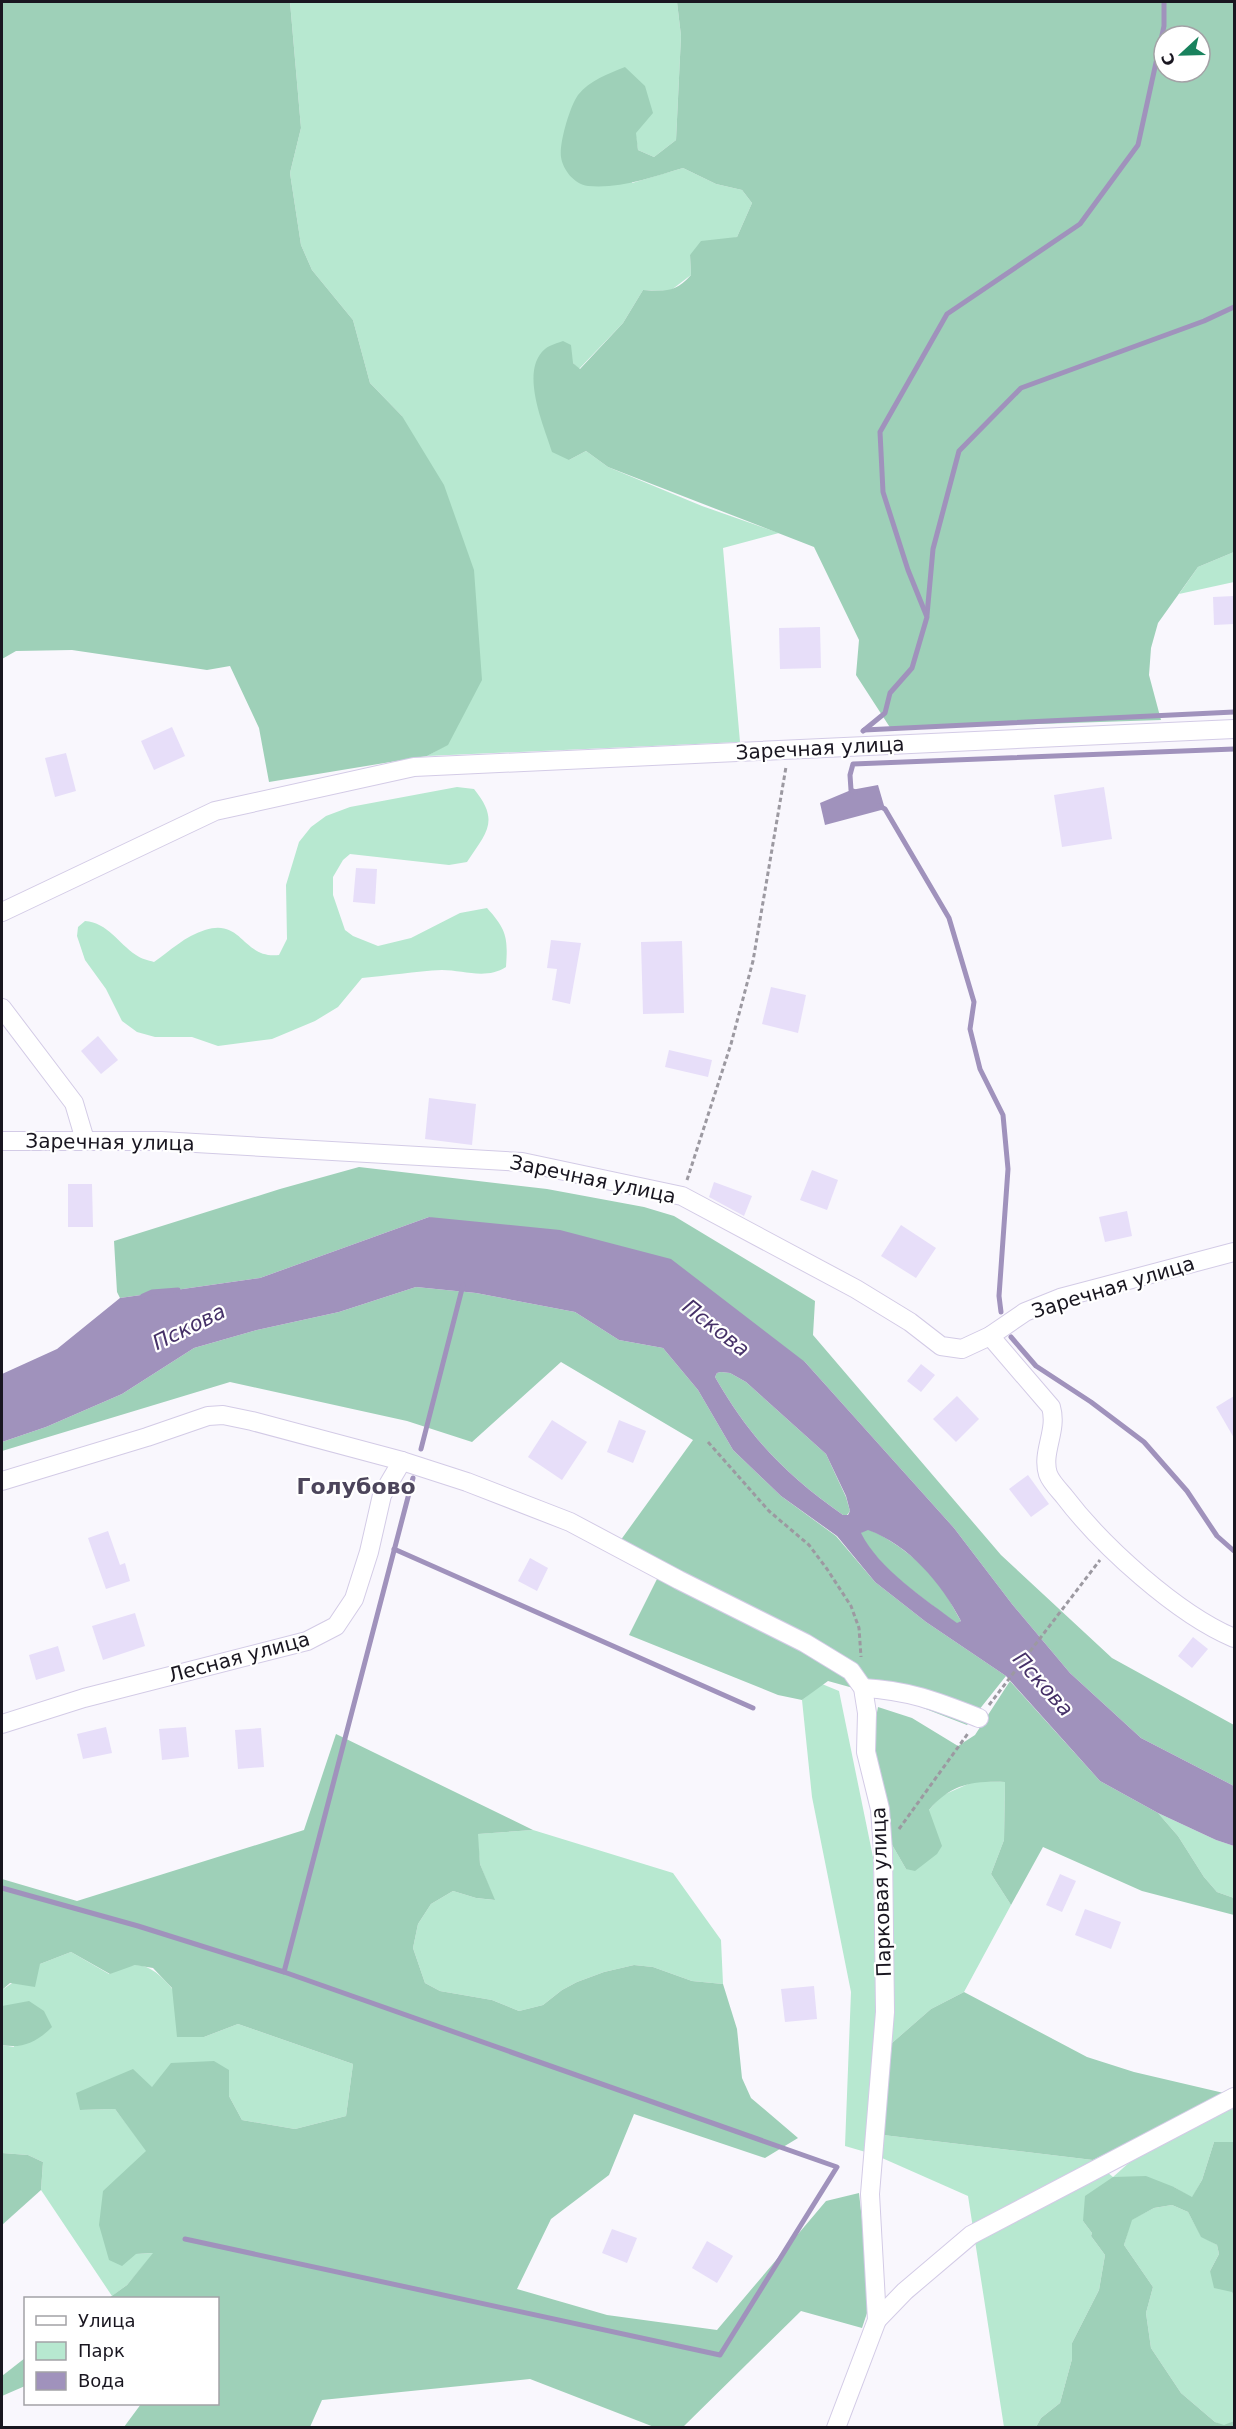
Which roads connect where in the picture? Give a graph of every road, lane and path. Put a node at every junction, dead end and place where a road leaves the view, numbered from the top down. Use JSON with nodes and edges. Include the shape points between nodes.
{"nodes":[{"id":1,"x":1234,"y":729,"type":"edge"},
{"id":2,"x":789,"y":751,"type":"junction"},
{"id":3,"x":2,"y":912,"type":"edge"},
{"id":4,"x":2,"y":1008,"type":"edge"},
{"id":5,"x":85,"y":1140,"type":"junction"},
{"id":6,"x":2,"y":1142,"type":"edge"},
{"id":7,"x":682,"y":1196,"type":"junction"},
{"id":8,"x":1234,"y":1252,"type":"edge"},
{"id":9,"x":990,"y":1336,"type":"junction"},
{"id":10,"x":708,"y":1442,"type":"dead end"},
{"id":11,"x":402,"y":1461,"type":"junction"},
{"id":12,"x":2,"y":1481,"type":"edge"},
{"id":13,"x":1110,"y":1546,"type":"junction"},
{"id":14,"x":1234,"y":1638,"type":"edge"},
{"id":15,"x":861,"y":1658,"type":"dead end"},
{"id":16,"x":863,"y":1688,"type":"junction"},
{"id":17,"x":979,"y":1719,"type":"junction"},
{"id":18,"x":2,"y":1724,"type":"edge"},
{"id":19,"x":883,"y":1851,"type":"junction"},
{"id":20,"x":1234,"y":2097,"type":"edge"},
{"id":21,"x":877,"y":2320,"type":"junction"},
{"id":22,"x":836,"y":2427,"type":"edge"}],
"edges":[{"from":1,"to":2,"type":"street","name":"Заречная улица"},
{"from":2,"to":3,"type":"street","name":"Заречная улица","via":[[414,767],[214,811]]},
{"from":2,"to":7,"type":"path","via":[[753,961]]},
{"from":4,"to":5,"type":"street","via":[[74,1103]]},
{"from":5,"to":6,"type":"street","name":"Заречная улица"},
{"from":5,"to":7,"type":"street","name":"Заречная улица","via":[[325,1149],[522,1162]]},
{"from":7,"to":9,"type":"street","name":"Заречная улица","via":[[856,1289],[941,1346],[962,1349]]},
{"from":8,"to":9,"type":"street","name":"Заречная улица","via":[[1060,1298],[1025,1312]]},
{"from":9,"to":13,"type":"street","via":[[1051,1407],[1054,1420],[1046,1456],[1048,1475],[1075,1511]]},
{"from":10,"to":15,"type":"path","via":[[769,1512],[809,1545],[827,1569],[851,1606],[859,1628]]},
{"from":11,"to":12,"type":"street","via":[[223,1415],[192,1420]]},
{"from":11,"to":16,"type":"street","via":[[570,1522],[805,1642],[851,1671]]},
{"from":11,"to":18,"type":"street","name":"Лесная улица","via":[[382,1495],[354,1599],[336,1626],[307,1641],[84,1698]]},
{"from":13,"to":14,"type":"street","via":[[1188,1614]]},
{"from":13,"to":17,"type":"path"},
{"from":16,"to":17,"type":"street","via":[[892,1689],[923,1697]]},
{"from":16,"to":19,"type":"street","name":"Парковая улица","via":[[866,1752],[880,1809]]},
{"from":17,"to":19,"type":"path"},
{"from":19,"to":21,"type":"street","name":"Парковая улица","via":[[885,2012],[870,2194]]},
{"from":20,"to":21,"type":"street","via":[[971,2235]]},
{"from":21,"to":22,"type":"street","name":"Парковая улица"}]}
